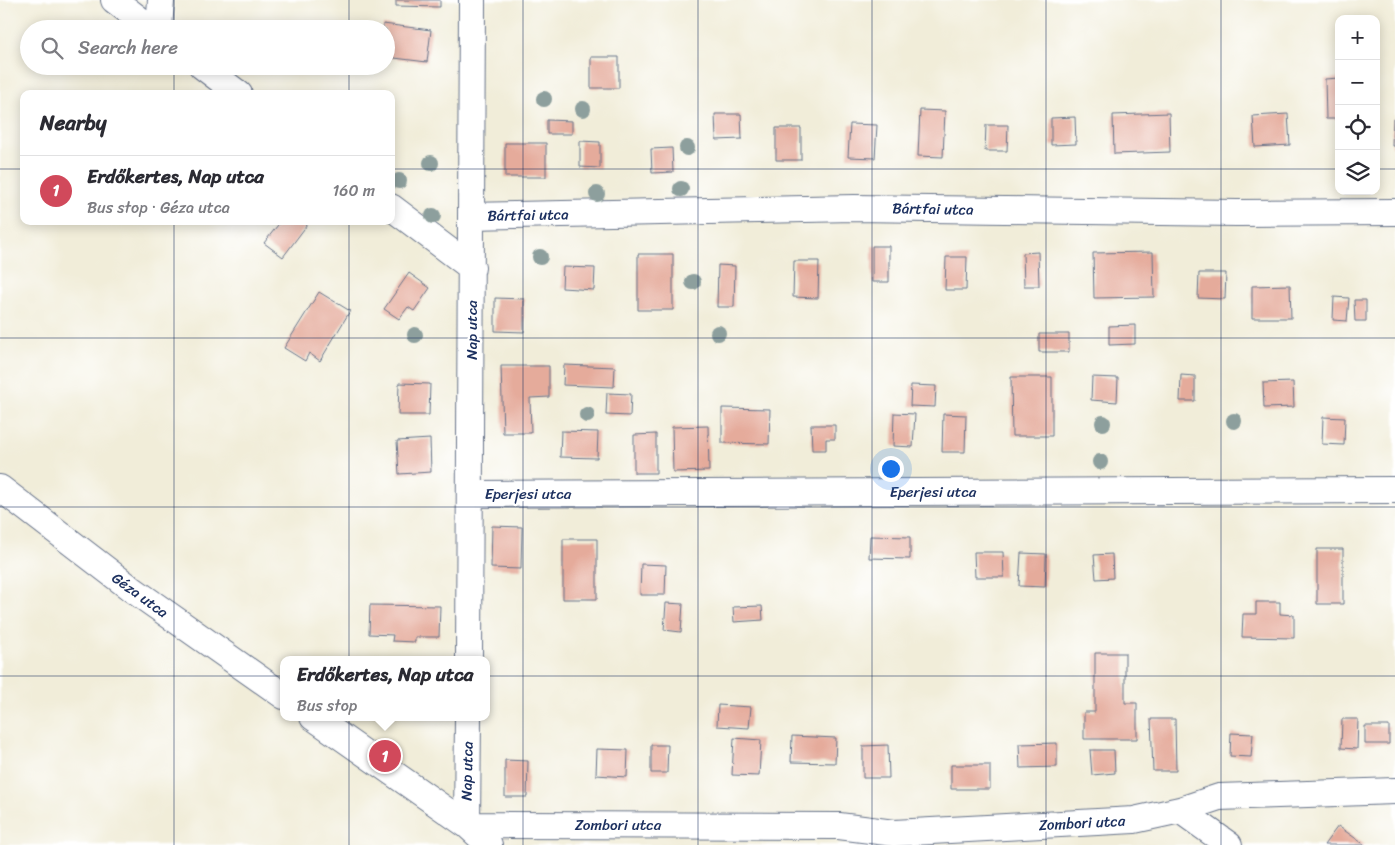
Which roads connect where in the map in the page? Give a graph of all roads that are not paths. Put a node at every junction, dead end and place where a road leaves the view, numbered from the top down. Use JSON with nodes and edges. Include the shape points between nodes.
{"nodes":[{"id":1,"x":114,"y":0,"type":"edge"},
{"id":2,"x":161,"y":0,"type":"edge"},
{"id":3,"x":472,"y":0,"type":"edge"},
{"id":4,"x":140,"y":20,"type":"edge"},
{"id":5,"x":160,"y":20,"type":"edge"},
{"id":6,"x":214,"y":75,"type":"edge"},
{"id":7,"x":234,"y":90,"type":"edge"},
{"id":8,"x":395,"y":210,"type":"edge"},
{"id":9,"x":1395,"y":212,"type":"edge"},
{"id":10,"x":471,"y":216,"type":"junction"},
{"id":11,"x":472,"y":268,"type":"junction"},
{"id":12,"x":0,"y":488,"type":"edge"},
{"id":13,"x":1395,"y":490,"type":"edge"},
{"id":14,"x":471,"y":494,"type":"junction"},
{"id":15,"x":469,"y":656,"type":"edge"},
{"id":16,"x":280,"y":693,"type":"edge"},
{"id":17,"x":320,"y":721,"type":"edge"},
{"id":18,"x":468,"y":721,"type":"edge"},
{"id":19,"x":1395,"y":791,"type":"edge"},
{"id":20,"x":1180,"y":810,"type":"junction"},
{"id":21,"x":466,"y":825,"type":"junction"},
{"id":22,"x":489,"y":845,"type":"edge"},
{"id":23,"x":1229,"y":845,"type":"edge"}],
"edges":[{"from":1,"to":4,"type":"street"},
{"from":2,"to":5,"type":"street"},
{"from":3,"to":10,"type":"street","name":"Nap utca"},
{"from":6,"to":7,"type":"street"},
{"from":8,"to":11,"type":"street"},
{"from":9,"to":10,"type":"street","name":"Bártfai utca","via":[[854,208]]},
{"from":10,"to":11,"type":"street","name":"Nap utca"},
{"from":11,"to":14,"type":"street","name":"Nap utca"},
{"from":12,"to":16,"type":"street","name":"Géza utca","via":[[129,587]]},
{"from":13,"to":14,"type":"street","name":"Eperjesi utca"},
{"from":14,"to":15,"type":"street","name":"Nap utca"},
{"from":17,"to":21,"type":"street"},
{"from":18,"to":21,"type":"street","name":"Nap utca"},
{"from":19,"to":20,"type":"street","name":"Zombori utca","via":[[1219,797]]},
{"from":20,"to":21,"type":"street","name":"Zombori utca","via":[[1134,820],[894,833],[839,826]]},
{"from":20,"to":23,"type":"street"},
{"from":21,"to":22,"type":"street"}]}
